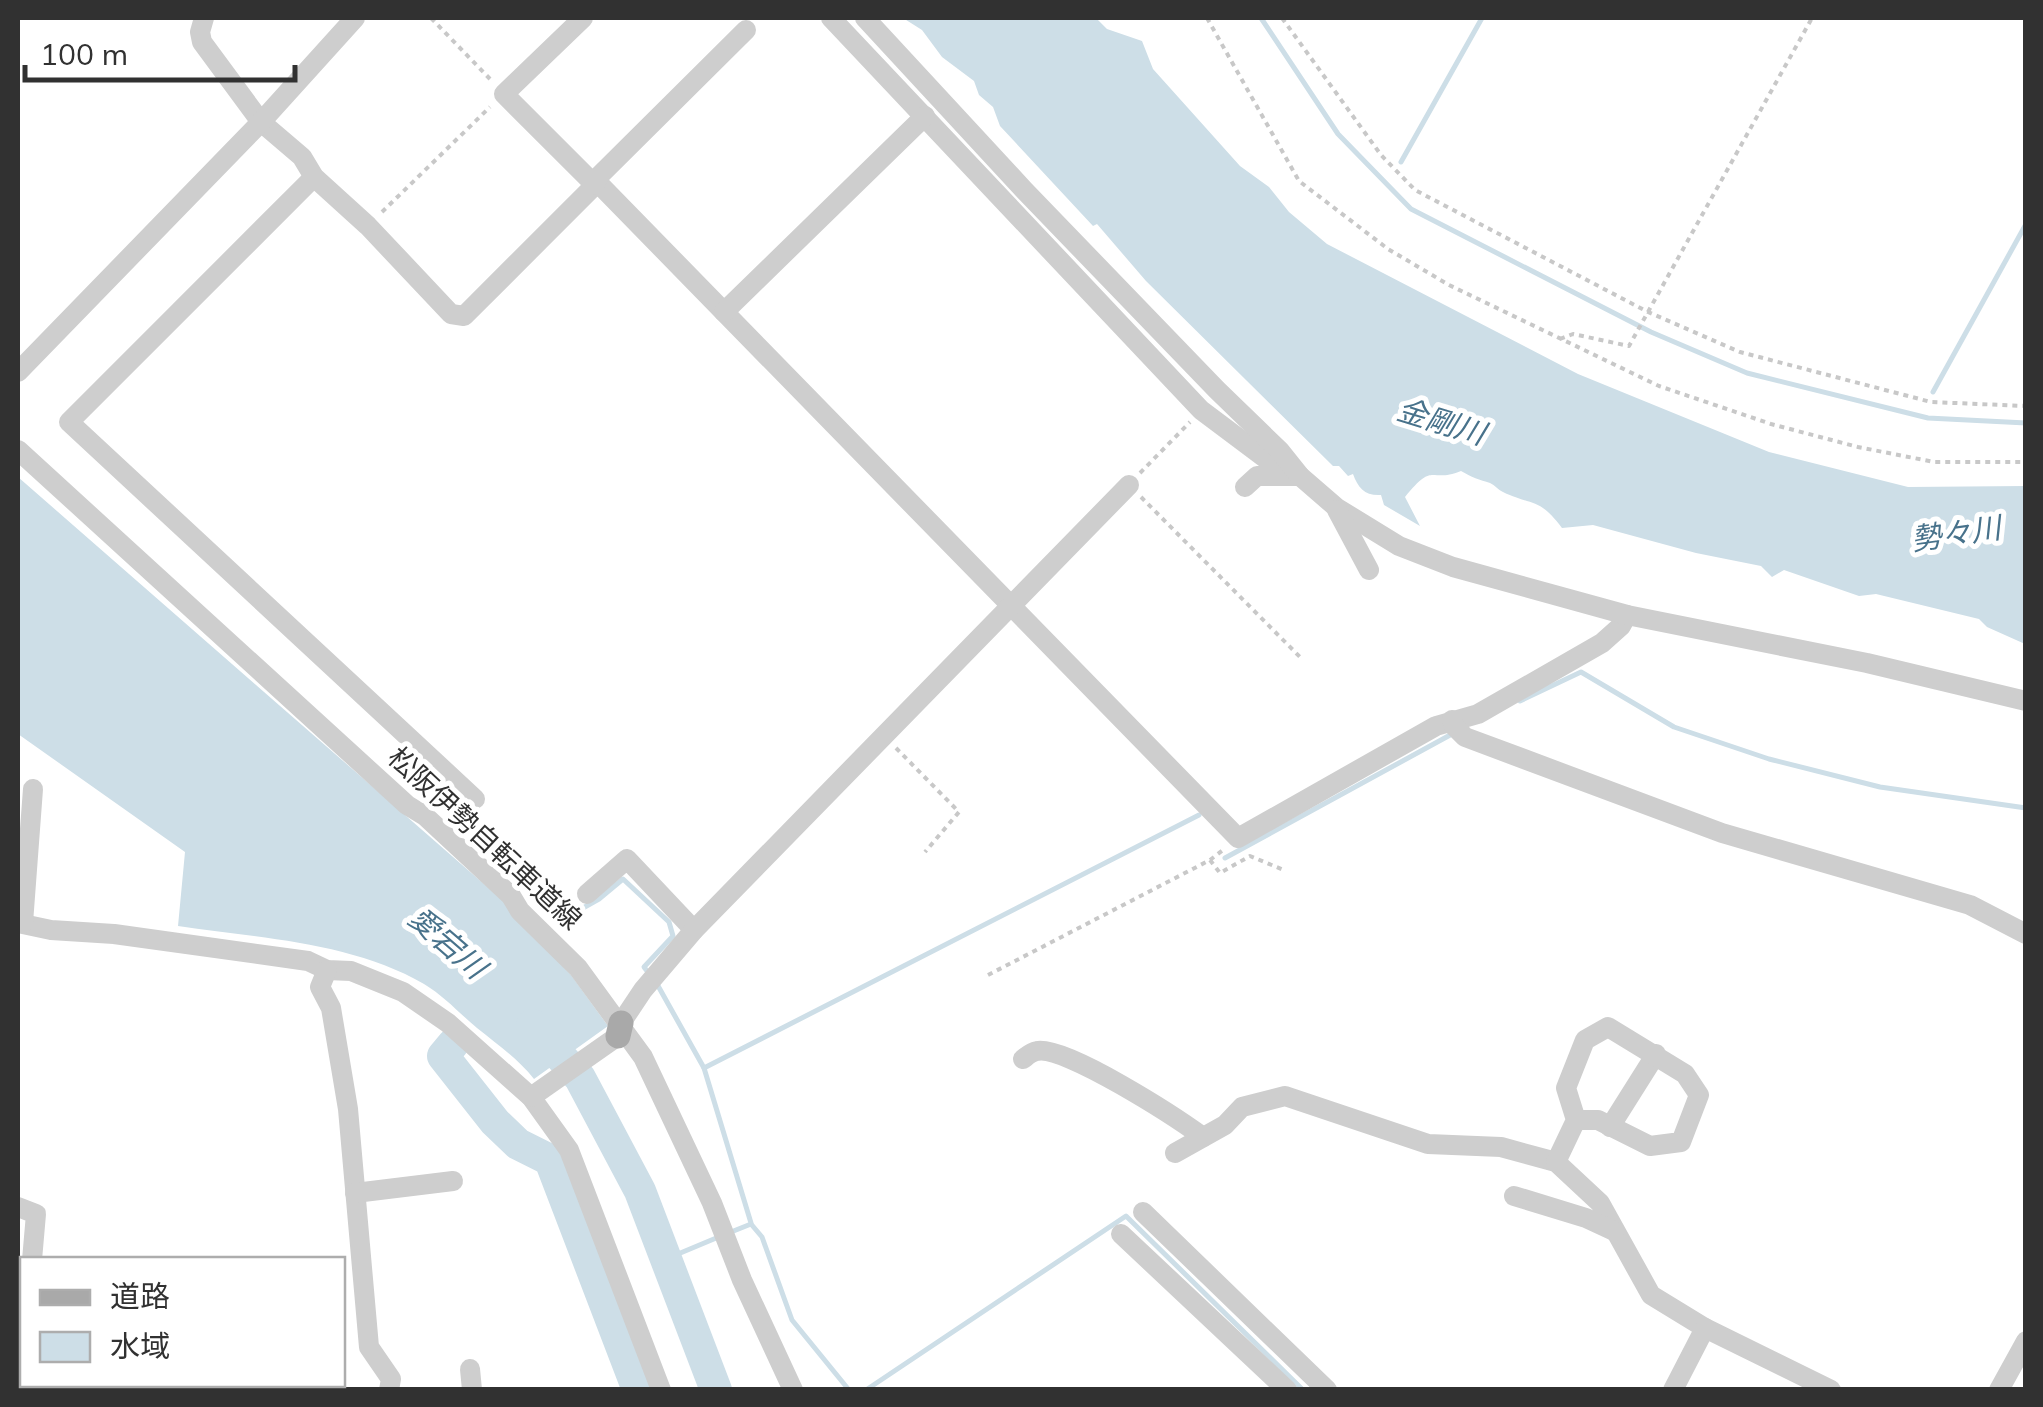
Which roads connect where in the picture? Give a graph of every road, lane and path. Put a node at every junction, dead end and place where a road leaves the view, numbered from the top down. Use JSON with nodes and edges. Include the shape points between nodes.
{"nodes":[{"id":1,"x":204,"y":18,"type":"edge"},
{"id":2,"x":354,"y":18,"type":"edge"},
{"id":3,"x":431,"y":18,"type":"edge"},
{"id":4,"x":583,"y":18,"type":"edge"},
{"id":5,"x":831,"y":18,"type":"edge"},
{"id":6,"x":865,"y":18,"type":"edge"},
{"id":7,"x":1207,"y":18,"type":"edge"},
{"id":8,"x":1282,"y":18,"type":"edge"},
{"id":9,"x":1812,"y":18,"type":"edge"},
{"id":10,"x":746,"y":30,"type":"dead end"},
{"id":11,"x":504,"y":94,"type":"junction"},
{"id":12,"x":924,"y":116,"type":"junction"},
{"id":13,"x":260,"y":122,"type":"junction"},
{"id":14,"x":314,"y":177,"type":"junction"},
{"id":15,"x":596,"y":185,"type":"junction"},
{"id":16,"x":368,"y":226,"type":"junction"},
{"id":17,"x":724,"y":312,"type":"junction"},
{"id":18,"x":1648,"y":312,"type":"junction"},
{"id":19,"x":1560,"y":339,"type":"junction"},
{"id":20,"x":18,"y":372,"type":"edge"},
{"id":21,"x":2026,"y":406,"type":"edge"},
{"id":22,"x":1201,"y":410,"type":"junction"},
{"id":23,"x":18,"y":450,"type":"edge"},
{"id":24,"x":2026,"y":462,"type":"edge"},
{"id":25,"x":1300,"y":476,"type":"junction"},
{"id":26,"x":1128,"y":485,"type":"junction"},
{"id":27,"x":1244,"y":487,"type":"dead end"},
{"id":28,"x":1336,"y":508,"type":"junction"},
{"id":29,"x":1369,"y":570,"type":"dead end"},
{"id":30,"x":1010,"y":606,"type":"junction"},
{"id":31,"x":1627,"y":614,"type":"junction"},
{"id":32,"x":1300,"y":657,"type":"dead end"},
{"id":33,"x":2026,"y":701,"type":"edge"},
{"id":34,"x":1457,"y":727,"type":"junction"},
{"id":35,"x":887,"y":731,"type":"junction"},
{"id":36,"x":33,"y":790,"type":"dead end"},
{"id":37,"x":475,"y":799,"type":"dead end"},
{"id":38,"x":1238,"y":838,"type":"junction"},
{"id":39,"x":924,"y":852,"type":"dead end"},
{"id":40,"x":1210,"y":860,"type":"junction"},
{"id":41,"x":1286,"y":871,"type":"dead end"},
{"id":42,"x":587,"y":894,"type":"dead end"},
{"id":43,"x":20,"y":923,"type":"edge"},
{"id":44,"x":694,"y":930,"type":"junction"},
{"id":45,"x":2026,"y":934,"type":"edge"},
{"id":46,"x":327,"y":970,"type":"junction"},
{"id":47,"x":988,"y":976,"type":"dead end"},
{"id":48,"x":620,"y":1030,"type":"junction"},
{"id":49,"x":1656,"y":1054,"type":"junction"},
{"id":50,"x":1023,"y":1059,"type":"dead end"},
{"id":51,"x":530,"y":1097,"type":"junction"},
{"id":52,"x":1576,"y":1120,"type":"junction"},
{"id":53,"x":1610,"y":1127,"type":"junction"},
{"id":54,"x":1203,"y":1137,"type":"junction"},
{"id":55,"x":1174,"y":1153,"type":"dead end"},
{"id":56,"x":1556,"y":1162,"type":"junction"},
{"id":57,"x":452,"y":1181,"type":"dead end"},
{"id":58,"x":355,"y":1193,"type":"junction"},
{"id":59,"x":1514,"y":1196,"type":"dead end"},
{"id":60,"x":18,"y":1207,"type":"edge"},
{"id":61,"x":1143,"y":1212,"type":"dead end"},
{"id":62,"x":1614,"y":1230,"type":"junction"},
{"id":63,"x":1121,"y":1234,"type":"dead end"},
{"id":64,"x":32,"y":1257,"type":"edge"},
{"id":65,"x":1705,"y":1328,"type":"junction"},
{"id":66,"x":2026,"y":1341,"type":"edge"},
{"id":67,"x":389,"y":1390,"type":"edge"},
{"id":68,"x":661,"y":1390,"type":"edge"},
{"id":69,"x":792,"y":1390,"type":"edge"},
{"id":70,"x":1287,"y":1390,"type":"edge"},
{"id":71,"x":1326,"y":1390,"type":"edge"},
{"id":72,"x":1673,"y":1390,"type":"edge"},
{"id":73,"x":1831,"y":1390,"type":"edge"},
{"id":74,"x":1999,"y":1390,"type":"edge"}],
"edges":[{"from":1,"to":13,"type":"street","via":[[202,42]]},
{"from":2,"to":13,"type":"street"},
{"from":3,"to":11,"type":"path"},
{"from":4,"to":11,"type":"street"},
{"from":5,"to":12,"type":"street"},
{"from":6,"to":25,"type":"street"},
{"from":7,"to":19,"type":"path","via":[[1299,181],[1404,258]]},
{"from":8,"to":18,"type":"path","via":[[1414,190]]},
{"from":9,"to":18,"type":"path"},
{"from":10,"to":15,"type":"street"},
{"from":11,"to":15,"type":"street"},
{"from":11,"to":16,"type":"path"},
{"from":12,"to":17,"type":"street"},
{"from":12,"to":22,"type":"street"},
{"from":13,"to":14,"type":"street","via":[[302,157]]},
{"from":13,"to":20,"type":"street"},
{"from":14,"to":16,"type":"street"},
{"from":14,"to":37,"type":"street","via":[[69,422]]},
{"from":15,"to":16,"type":"street","via":[[464,316],[452,314]]},
{"from":15,"to":17,"type":"street"},
{"from":17,"to":30,"type":"street"},
{"from":18,"to":19,"type":"path","via":[[1629,346],[1573,334]]},
{"from":18,"to":21,"type":"path","via":[[1774,364],[1931,402]]},
{"from":19,"to":24,"type":"path","via":[[1659,386],[1858,447],[1934,462]]},
{"from":22,"to":25,"type":"street","via":[[1278,468]]},
{"from":22,"to":26,"type":"path"},
{"from":23,"to":48,"type":"street","name":"松阪伊勢自転車道線","via":[[511,896],[578,968]]},
{"from":25,"to":27,"type":"street","via":[[1258,476]]},
{"from":25,"to":28,"type":"street"},
{"from":26,"to":30,"type":"street"},
{"from":26,"to":32,"type":"path"},
{"from":28,"to":29,"type":"street"},
{"from":28,"to":31,"type":"street","via":[[1399,546],[1453,567]]},
{"from":30,"to":35,"type":"street"},
{"from":30,"to":38,"type":"street"},
{"from":31,"to":33,"type":"street"},
{"from":31,"to":34,"type":"street","via":[[1602,643]]},
{"from":34,"to":38,"type":"street"},
{"from":34,"to":45,"type":"street","via":[[1722,833],[1970,905]]},
{"from":35,"to":39,"type":"path","via":[[890,743],[959,812]]},
{"from":35,"to":44,"type":"street"},
{"from":36,"to":43,"type":"street"},
{"from":38,"to":40,"type":"path"},
{"from":40,"to":41,"type":"path","via":[[1220,873],[1250,856]]},
{"from":40,"to":47,"type":"path"},
{"from":42,"to":44,"type":"street","via":[[627,859]]},
{"from":43,"to":46,"type":"street","via":[[308,961]]},
{"from":44,"to":48,"type":"street","via":[[643,990]]},
{"from":46,"to":51,"type":"street","via":[[351,971],[425,1006]]},
{"from":46,"to":58,"type":"street","via":[[320,987],[334,1025]]},
{"from":48,"to":51,"type":"street"},
{"from":48,"to":69,"type":"street","name":"松阪伊勢自転車道線","via":[[643,1057]]},
{"from":49,"to":52,"type":"street","via":[[1608,1027],[1585,1040],[1566,1088]]},
{"from":49,"to":53,"type":"street"},
{"from":49,"to":53,"type":"street","via":[[1686,1074],[1699,1095],[1681,1142],[1650,1146]]},
{"from":50,"to":54,"type":"street","via":[[1036,1051],[1054,1053],[1146,1097]]},
{"from":51,"to":68,"type":"street","via":[[568,1150]]},
{"from":52,"to":53,"type":"street"},
{"from":52,"to":56,"type":"street"},
{"from":54,"to":55,"type":"street"},
{"from":54,"to":56,"type":"street","via":[[1242,1106],[1284,1096],[1428,1144],[1502,1146]]},
{"from":56,"to":62,"type":"street","via":[[1600,1202]]},
{"from":57,"to":58,"type":"street"},
{"from":58,"to":67,"type":"street","via":[[369,1346],[391,1379]]},
{"from":59,"to":62,"type":"street"},
{"from":60,"to":64,"type":"street","via":[[36,1214]]},
{"from":61,"to":71,"type":"street"},
{"from":62,"to":65,"type":"street","via":[[1651,1295]]},
{"from":63,"to":70,"type":"street"},
{"from":65,"to":72,"type":"street"},
{"from":65,"to":73,"type":"street"},
{"from":66,"to":74,"type":"street"}]}
